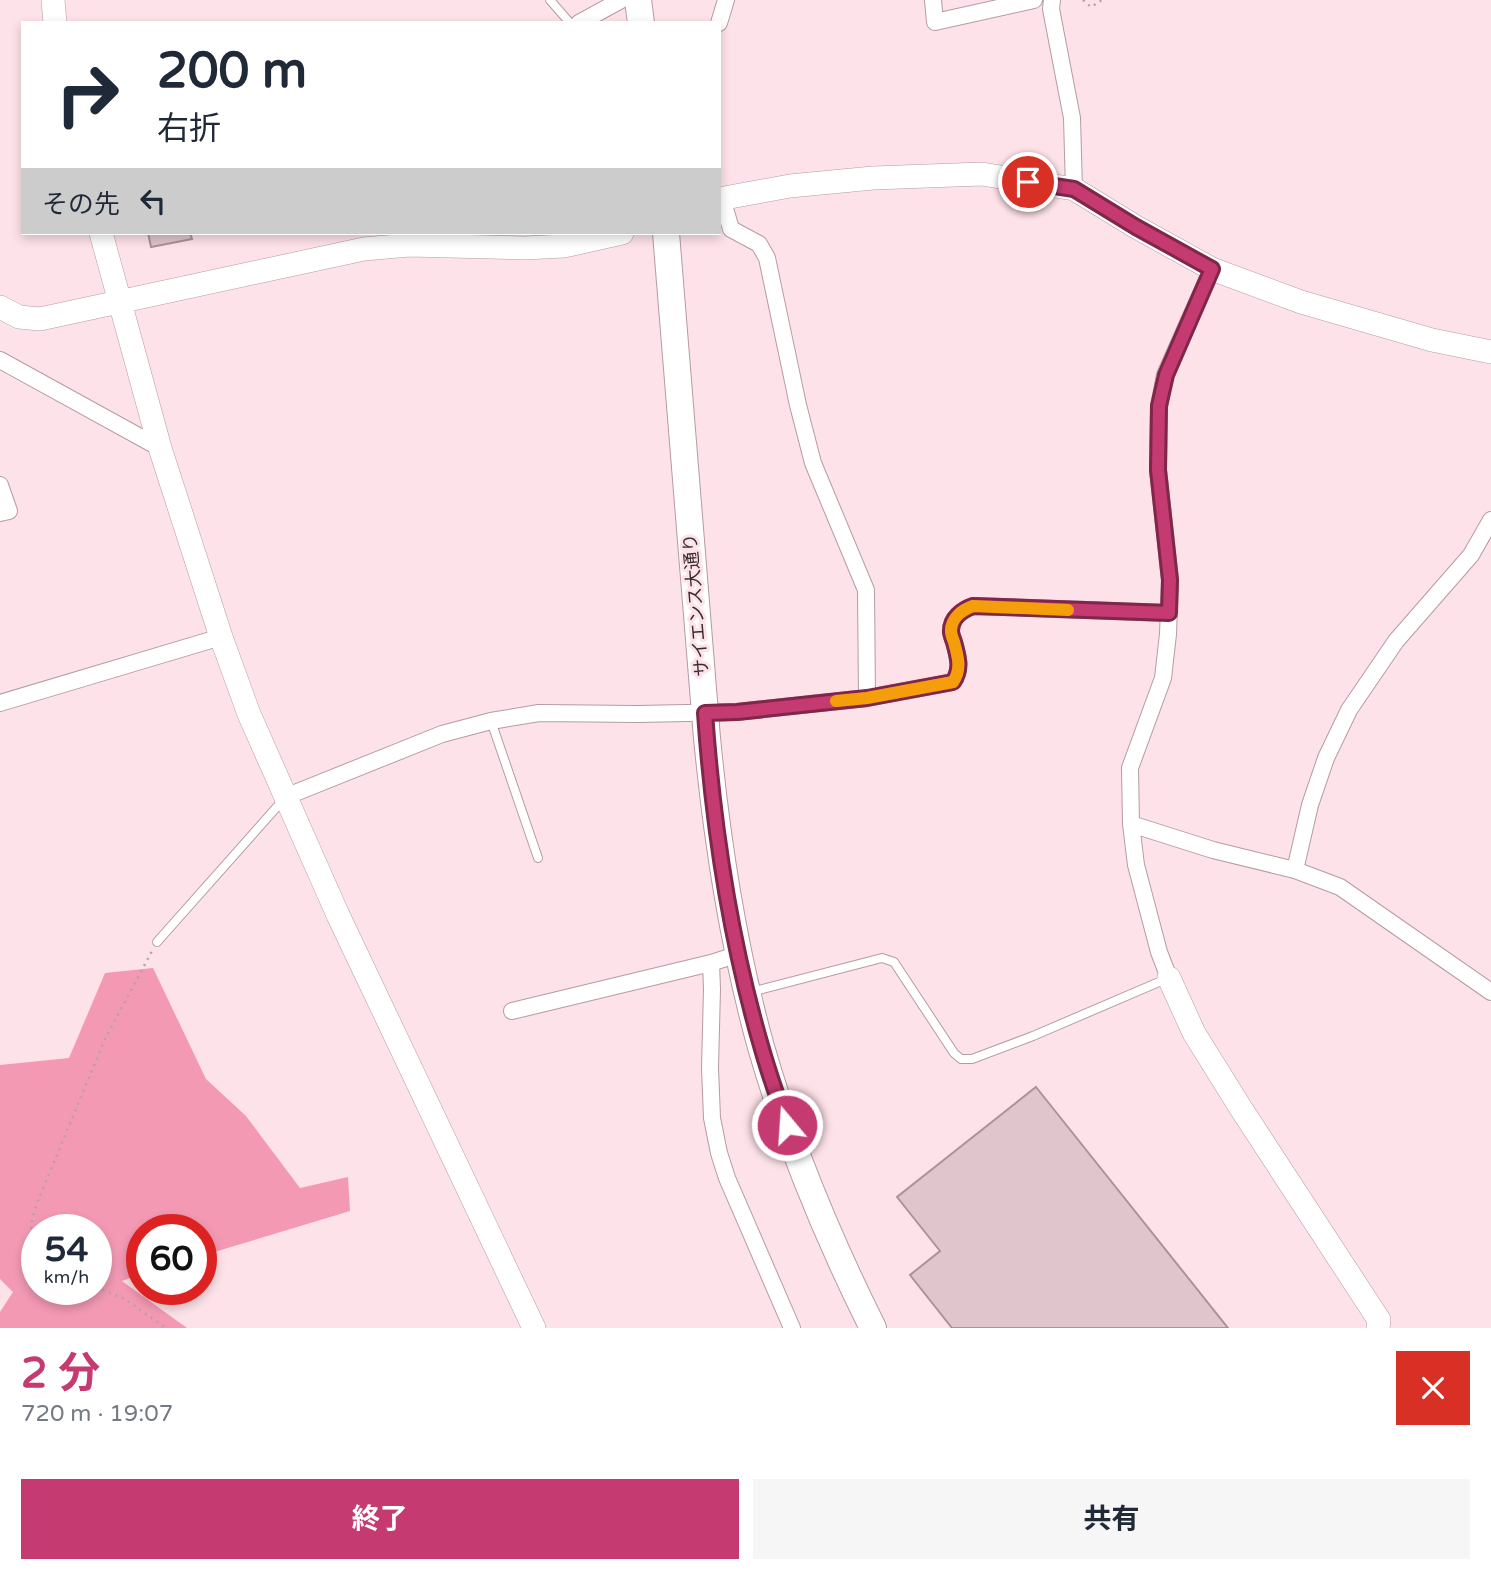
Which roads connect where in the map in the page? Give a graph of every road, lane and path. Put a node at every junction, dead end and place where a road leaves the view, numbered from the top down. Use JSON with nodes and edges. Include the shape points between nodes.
{"nodes":[{"id":1,"x":53,"y":0,"type":"edge"},
{"id":2,"x":550,"y":0,"type":"edge"},
{"id":3,"x":621,"y":0,"type":"edge"},
{"id":4,"x":638,"y":0,"type":"edge"},
{"id":5,"x":726,"y":0,"type":"edge"},
{"id":6,"x":933,"y":0,"type":"edge"},
{"id":7,"x":1034,"y":0,"type":"edge"},
{"id":8,"x":1052,"y":0,"type":"edge"},
{"id":9,"x":1083,"y":0,"type":"edge"},
{"id":10,"x":1102,"y":0,"type":"edge"},
{"id":11,"x":55,"y":21,"type":"edge"},
{"id":12,"x":568,"y":21,"type":"edge"},
{"id":13,"x":583,"y":21,"type":"edge"},
{"id":14,"x":641,"y":21,"type":"edge"},
{"id":15,"x":720,"y":21,"type":"edge"},
{"id":16,"x":1074,"y":189,"type":"junction"},
{"id":17,"x":721,"y":198,"type":"edge"},
{"id":18,"x":721,"y":201,"type":"edge"},
{"id":19,"x":101,"y":235,"type":"edge"},
{"id":20,"x":613,"y":235,"type":"edge"},
{"id":21,"x":666,"y":235,"type":"edge"},
{"id":22,"x":1212,"y":269,"type":"junction"},
{"id":23,"x":118,"y":302,"type":"junction"},
{"id":24,"x":0,"y":305,"type":"edge"},
{"id":25,"x":1491,"y":352,"type":"edge"},
{"id":26,"x":0,"y":360,"type":"edge"},
{"id":27,"x":160,"y":448,"type":"junction"},
{"id":28,"x":0,"y":485,"type":"edge"},
{"id":29,"x":0,"y":513,"type":"edge"},
{"id":30,"x":1491,"y":520,"type":"edge"},
{"id":31,"x":1169,"y":613,"type":"junction"},
{"id":32,"x":221,"y":638,"type":"junction"},
{"id":33,"x":867,"y":698,"type":"junction"},
{"id":34,"x":0,"y":703,"type":"edge"},
{"id":35,"x":705,"y":713,"type":"junction"},
{"id":36,"x":491,"y":721,"type":"junction"},
{"id":37,"x":285,"y":797,"type":"junction"},
{"id":38,"x":1131,"y":824,"type":"junction"},
{"id":39,"x":538,"y":858,"type":"dead end"},
{"id":40,"x":1295,"y":870,"type":"junction"},
{"id":41,"x":157,"y":942,"type":"joint"},
{"id":42,"x":739,"y":954,"type":"junction"},
{"id":43,"x":711,"y":963,"type":"junction"},
{"id":44,"x":1168,"y":978,"type":"junction"},
{"id":45,"x":1491,"y":992,"type":"edge"},
{"id":46,"x":748,"y":993,"type":"junction"},
{"id":47,"x":512,"y":1011,"type":"dead end"},
{"id":48,"x":33,"y":1214,"type":"edge"},
{"id":49,"x":112,"y":1294,"type":"edge"},
{"id":50,"x":166,"y":1328,"type":"edge"},
{"id":51,"x":534,"y":1328,"type":"edge"},
{"id":52,"x":792,"y":1328,"type":"edge"},
{"id":53,"x":873,"y":1328,"type":"edge"},
{"id":54,"x":1378,"y":1328,"type":"edge"}],
"edges":[{"from":1,"to":11,"type":"street"},
{"from":2,"to":12,"type":"lane"},
{"from":3,"to":13,"type":"street"},
{"from":4,"to":14,"type":"main road"},
{"from":5,"to":15,"type":"street"},
{"from":6,"to":7,"type":"street","via":[[935,22]]},
{"from":8,"to":16,"type":"street","via":[[1072,118]]},
{"from":9,"to":10,"type":"path","via":[[1091,7]]},
{"from":16,"to":17,"type":"street","via":[[982,174],[873,178]]},
{"from":16,"to":22,"type":"street"},
{"from":18,"to":33,"type":"street","via":[[731,229],[759,244],[767,258],[813,463],[866,590]]},
{"from":19,"to":23,"type":"street"},
{"from":20,"to":23,"type":"street","via":[[551,247],[409,245],[364,249]]},
{"from":21,"to":35,"type":"main road","name":"サイエンス大通り"},
{"from":22,"to":25,"type":"street","via":[[1301,303]]},
{"from":22,"to":31,"type":"street","via":[[1166,375],[1159,406],[1158,470],[1170,580]]},
{"from":23,"to":24,"type":"street","via":[[40,319],[19,317]]},
{"from":23,"to":27,"type":"street"},
{"from":26,"to":27,"type":"street"},
{"from":27,"to":32,"type":"street"},
{"from":28,"to":29,"type":"street","via":[[9,511]]},
{"from":30,"to":40,"type":"street","via":[[1471,555],[1396,641],[1349,710],[1326,758]]},
{"from":31,"to":33,"type":"street","via":[[973,606],[963,609],[951,631],[959,659],[953,682]]},
{"from":31,"to":38,"type":"street","via":[[1163,678],[1130,768]]},
{"from":32,"to":34,"type":"street"},
{"from":32,"to":37,"type":"street"},
{"from":33,"to":35,"type":"street"},
{"from":35,"to":36,"type":"street","via":[[539,713]]},
{"from":35,"to":42,"type":"main road","name":"サイエンス大通り","via":[[719,847]]},
{"from":36,"to":37,"type":"street","via":[[442,734]]},
{"from":36,"to":39,"type":"lane"},
{"from":37,"to":41,"type":"lane"},
{"from":37,"to":51,"type":"street"},
{"from":38,"to":40,"type":"street"},
{"from":38,"to":44,"type":"street","via":[[1136,865]]},
{"from":40,"to":45,"type":"street","via":[[1340,887]]},
{"from":41,"to":48,"type":"path","via":[[105,1039]]},
{"from":42,"to":43,"type":"street"},
{"from":42,"to":46,"type":"main road","name":"サイエンス大通り"},
{"from":43,"to":47,"type":"street"},
{"from":43,"to":52,"type":"street","via":[[712,1118],[719,1153]]},
{"from":44,"to":46,"type":"lane","via":[[972,1059],[954,1053],[894,962],[882,958]]},
{"from":44,"to":54,"type":"street","via":[[1194,1033],[1378,1320]]},
{"from":46,"to":53,"type":"main road","name":"サイエンス大通り","via":[[803,1171]]},
{"from":49,"to":50,"type":"path"}]}
